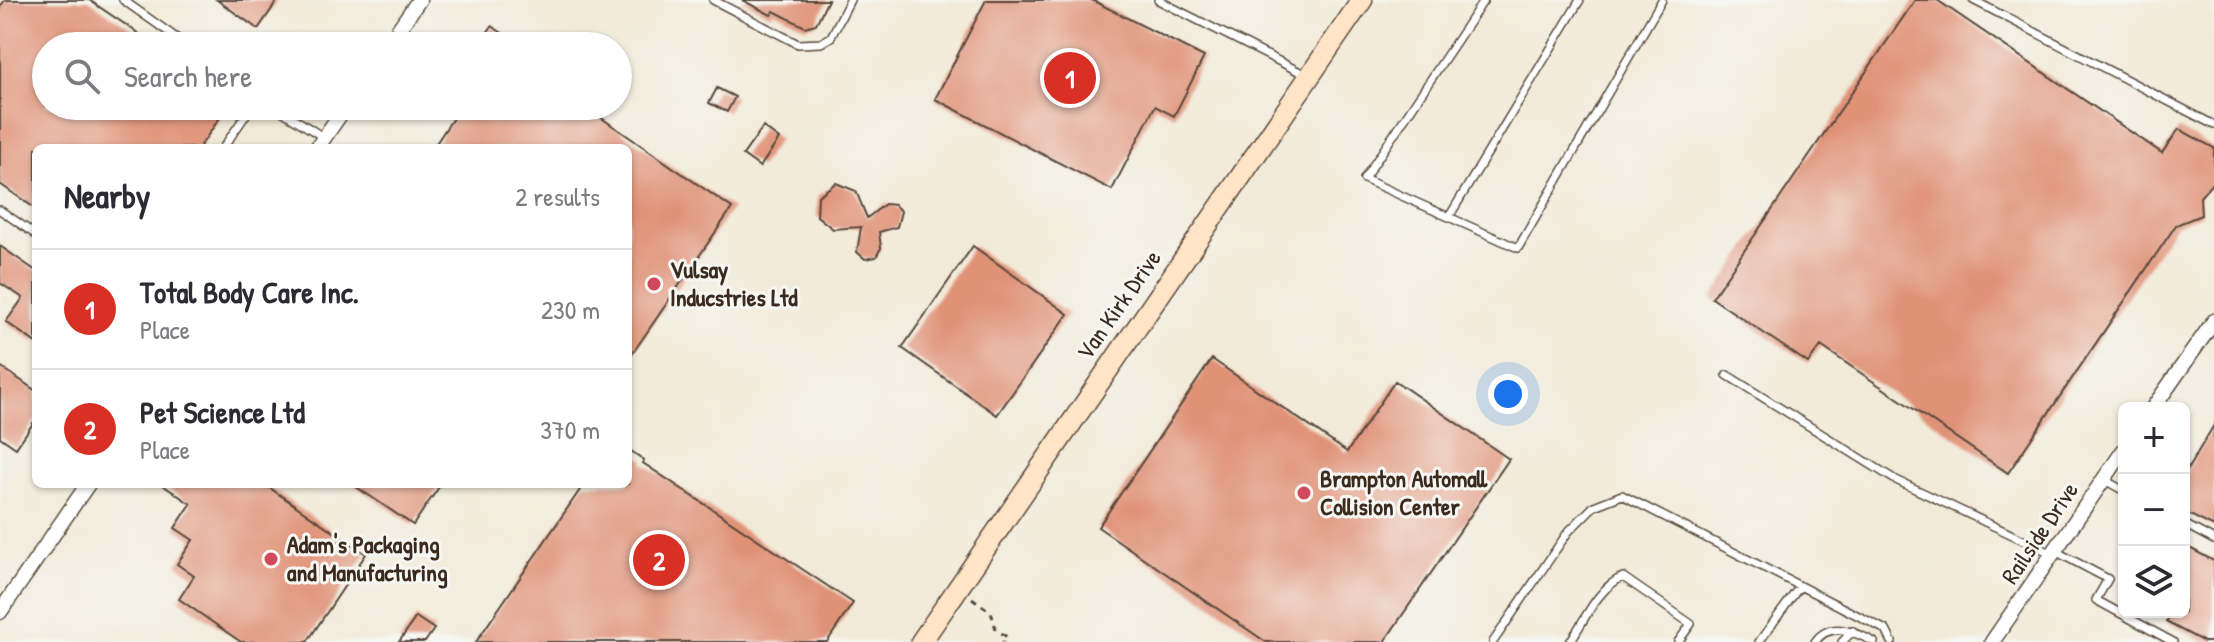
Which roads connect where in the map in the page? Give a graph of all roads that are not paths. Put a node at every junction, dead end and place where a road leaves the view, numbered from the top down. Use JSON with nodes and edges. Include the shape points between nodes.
{"nodes":[{"id":1,"x":123,"y":0,"type":"edge"},
{"id":2,"x":419,"y":0,"type":"edge"},
{"id":3,"x":713,"y":0,"type":"edge"},
{"id":4,"x":850,"y":0,"type":"edge"},
{"id":5,"x":1158,"y":0,"type":"edge"},
{"id":6,"x":1362,"y":0,"type":"edge"},
{"id":7,"x":1484,"y":0,"type":"edge"},
{"id":8,"x":1580,"y":0,"type":"edge"},
{"id":9,"x":1662,"y":0,"type":"edge"},
{"id":10,"x":1973,"y":0,"type":"edge"},
{"id":11,"x":168,"y":32,"type":"edge"},
{"id":12,"x":397,"y":32,"type":"edge"},
{"id":13,"x":1308,"y":77,"type":"junction"},
{"id":14,"x":242,"y":120,"type":"edge"},
{"id":15,"x":291,"y":120,"type":"edge"},
{"id":16,"x":336,"y":120,"type":"edge"},
{"id":17,"x":2214,"y":125,"type":"edge"},
{"id":18,"x":320,"y":143,"type":"edge"},
{"id":19,"x":226,"y":144,"type":"edge"},
{"id":20,"x":0,"y":210,"type":"edge"},
{"id":21,"x":1449,"y":217,"type":"junction"},
{"id":22,"x":32,"y":232,"type":"edge"},
{"id":23,"x":2214,"y":321,"type":"edge"},
{"id":24,"x":1727,"y":375,"type":"dead end"},
{"id":25,"x":2157,"y":402,"type":"edge"},
{"id":26,"x":2118,"y":458,"type":"edge"},
{"id":27,"x":2103,"y":479,"type":"junction"},
{"id":28,"x":85,"y":488,"type":"edge"},
{"id":29,"x":2118,"y":488,"type":"edge"},
{"id":30,"x":2190,"y":527,"type":"edge"},
{"id":31,"x":2214,"y":540,"type":"edge"},
{"id":32,"x":2054,"y":552,"type":"junction"},
{"id":33,"x":1800,"y":586,"type":"junction"},
{"id":34,"x":0,"y":612,"type":"edge"},
{"id":35,"x":1853,"y":631,"type":"junction"},
{"id":36,"x":921,"y":642,"type":"edge"},
{"id":37,"x":1493,"y":642,"type":"edge"},
{"id":38,"x":1570,"y":642,"type":"edge"},
{"id":39,"x":1678,"y":642,"type":"edge"},
{"id":40,"x":1759,"y":642,"type":"edge"},
{"id":41,"x":1815,"y":642,"type":"edge"},
{"id":42,"x":1842,"y":642,"type":"edge"},
{"id":43,"x":1874,"y":642,"type":"edge"},
{"id":44,"x":1892,"y":642,"type":"edge"},
{"id":45,"x":1992,"y":642,"type":"edge"},
{"id":46,"x":2173,"y":642,"type":"edge"}],
"edges":[{"from":1,"to":11,"type":"lane"},
{"from":2,"to":12,"type":"street"},
{"from":3,"to":4,"type":"lane","via":[[809,45],[831,37]]},
{"from":5,"to":13,"type":"lane"},
{"from":6,"to":13,"type":"street","name":"Van Kirk Drive"},
{"from":7,"to":21,"type":"lane","via":[[1364,179]]},
{"from":8,"to":21,"type":"lane"},
{"from":9,"to":21,"type":"lane","via":[[1518,248]]},
{"from":10,"to":17,"type":"lane"},
{"from":13,"to":36,"type":"street","name":"Van Kirk Drive"},
{"from":14,"to":19,"type":"lane"},
{"from":15,"to":18,"type":"lane"},
{"from":16,"to":18,"type":"street"},
{"from":20,"to":22,"type":"lane"},
{"from":23,"to":25,"type":"street"},
{"from":24,"to":32,"type":"lane","via":[[1894,479]]},
{"from":26,"to":27,"type":"street","name":"Railside Drive"},
{"from":27,"to":29,"type":"lane"},
{"from":27,"to":32,"type":"street","name":"Railside Drive"},
{"from":28,"to":34,"type":"street"},
{"from":30,"to":31,"type":"lane"},
{"from":32,"to":45,"type":"street","name":"Railside Drive"},
{"from":32,"to":46,"type":"lane","via":[[2108,579],[2096,600]]},
{"from":33,"to":37,"type":"lane","via":[[1622,495],[1594,506],[1568,532]]},
{"from":33,"to":40,"type":"lane"},
{"from":33,"to":44,"type":"lane","via":[[1886,630]]},
{"from":35,"to":41,"type":"lane","via":[[1830,631]]},
{"from":35,"to":42,"type":"lane"},
{"from":35,"to":43,"type":"lane"},
{"from":38,"to":39,"type":"lane","via":[[1603,593],[1623,577],[1691,624]]}]}
